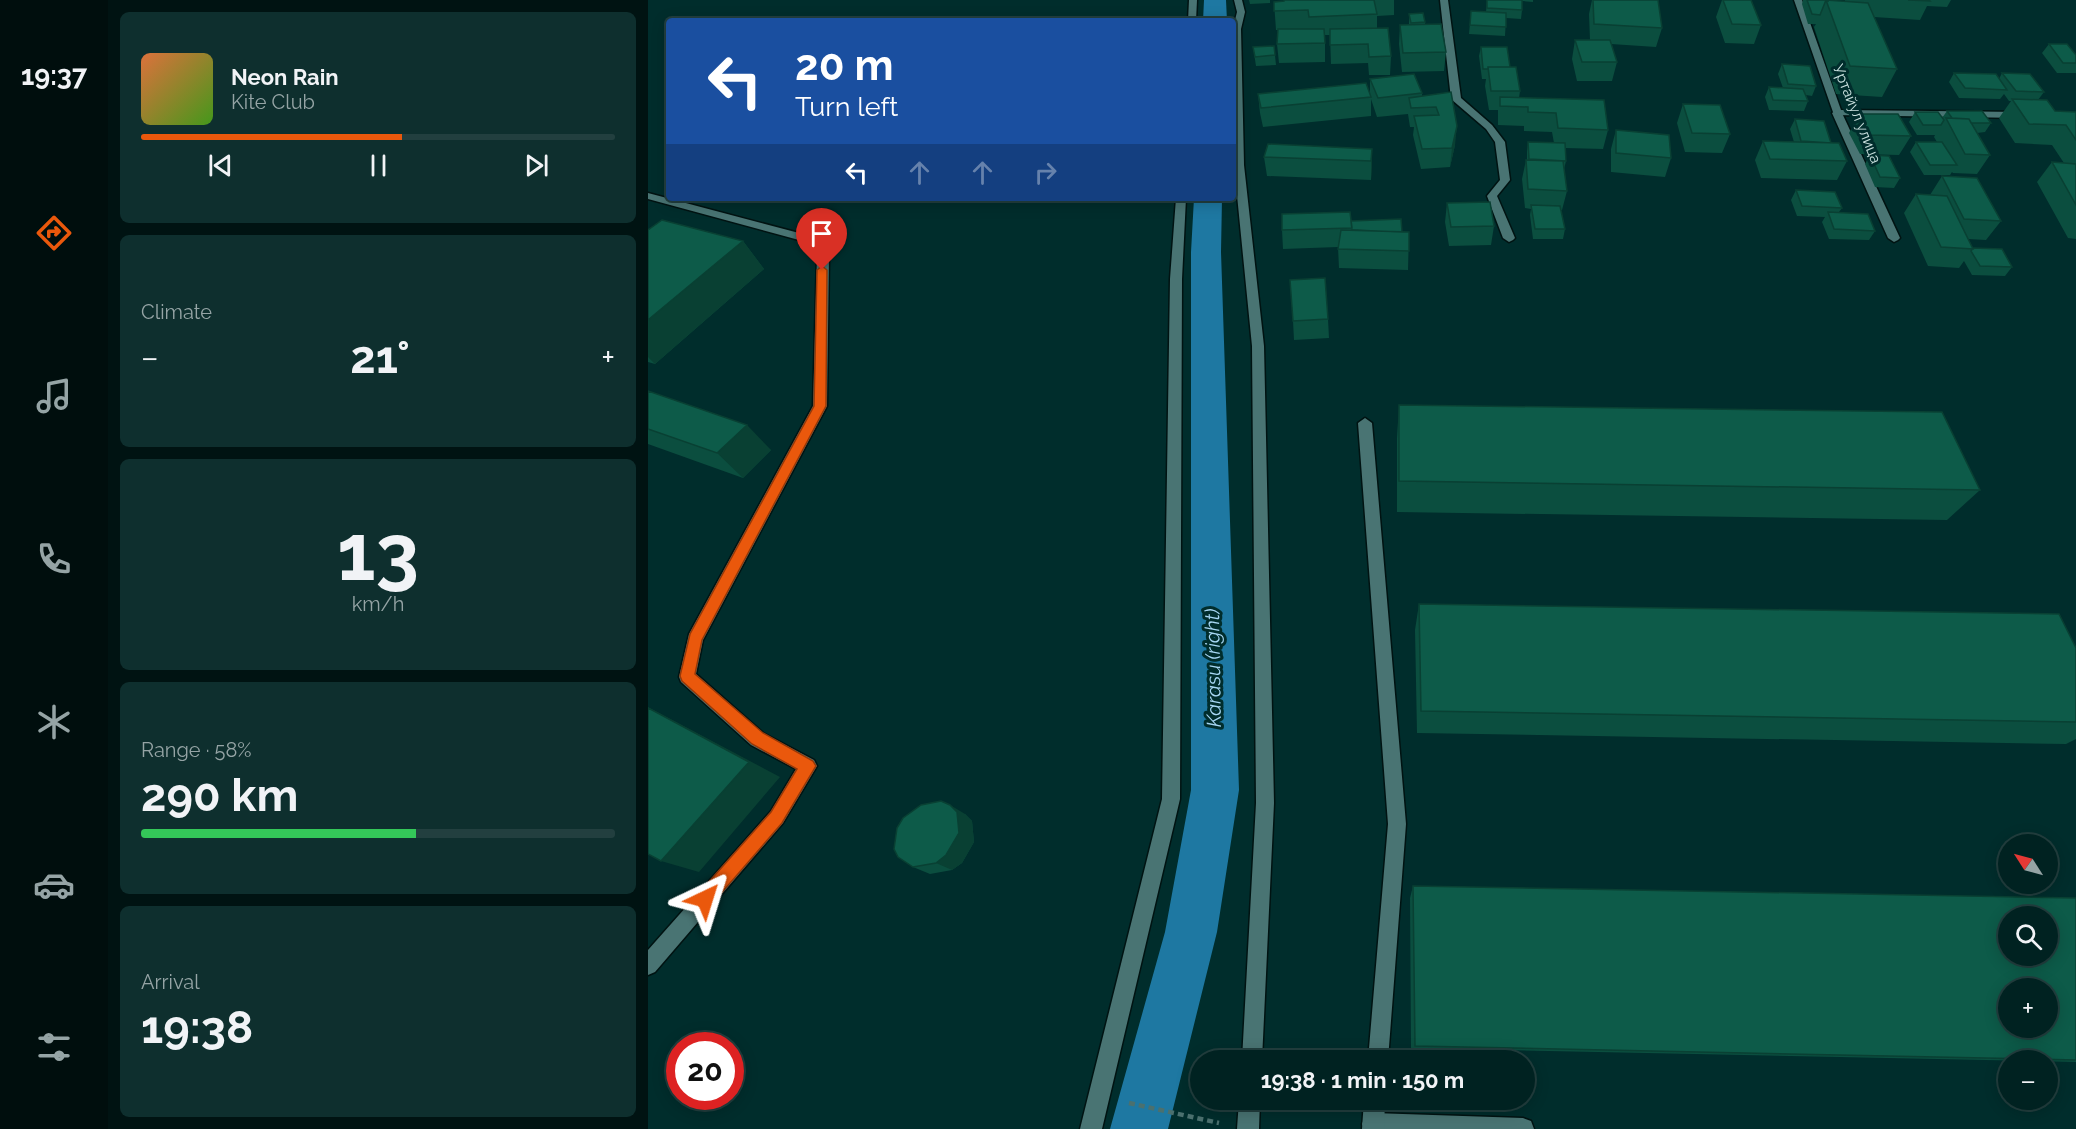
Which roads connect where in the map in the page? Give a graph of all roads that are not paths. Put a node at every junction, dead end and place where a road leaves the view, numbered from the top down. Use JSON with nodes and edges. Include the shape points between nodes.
{"nodes":[{"id":1,"x":1193,"y":0,"type":"edge"},
{"id":2,"x":1238,"y":0,"type":"edge"},
{"id":3,"x":1444,"y":0,"type":"edge"},
{"id":4,"x":1798,"y":0,"type":"edge"},
{"id":5,"x":1192,"y":18,"type":"edge"},
{"id":6,"x":1837,"y":113,"type":"junction"},
{"id":7,"x":2028,"y":115,"type":"edge"},
{"id":8,"x":648,"y":196,"type":"edge"},
{"id":9,"x":666,"y":201,"type":"edge"},
{"id":10,"x":666,"y":201,"type":"edge"},
{"id":11,"x":1181,"y":201,"type":"edge"},
{"id":12,"x":1509,"y":238,"type":"dead end"},
{"id":13,"x":1894,"y":238,"type":"dead end"},
{"id":14,"x":1365,"y":423,"type":"dead end"},
{"id":15,"x":648,"y":965,"type":"edge"},
{"id":16,"x":1253,"y":1050,"type":"edge"},
{"id":17,"x":1379,"y":1050,"type":"edge"},
{"id":18,"x":1249,"y":1110,"type":"edge"},
{"id":19,"x":1374,"y":1110,"type":"edge"},
{"id":20,"x":1373,"y":1127,"type":"edge"},
{"id":21,"x":1091,"y":1129,"type":"edge"},
{"id":22,"x":1248,"y":1129,"type":"edge"},
{"id":23,"x":1523,"y":1129,"type":"edge"}],
"edges":[{"from":1,"to":5,"type":"street"},
{"from":2,"to":16,"type":"street","via":[[1239,165],[1258,346],[1265,803]]},
{"from":3,"to":12,"type":"street","via":[[1456,99],[1489,127],[1500,142],[1505,180],[1492,196]]},
{"from":4,"to":6,"type":"street","name":"Уртайул улица"},
{"from":6,"to":7,"type":"street"},
{"from":6,"to":13,"type":"street","name":"Уртайул улица"},
{"from":8,"to":10,"type":"street"},
{"from":9,"to":15,"type":"street","via":[[813,241],[823,255],[820,406],[695,639],[687,676],[757,739],[808,766],[777,818]]},
{"from":11,"to":21,"type":"street","via":[[1176,279],[1171,799]]},
{"from":14,"to":17,"type":"street","via":[[1397,824]]},
{"from":18,"to":22,"type":"street"},
{"from":19,"to":20,"type":"street"},
{"from":20,"to":23,"type":"street"}]}
